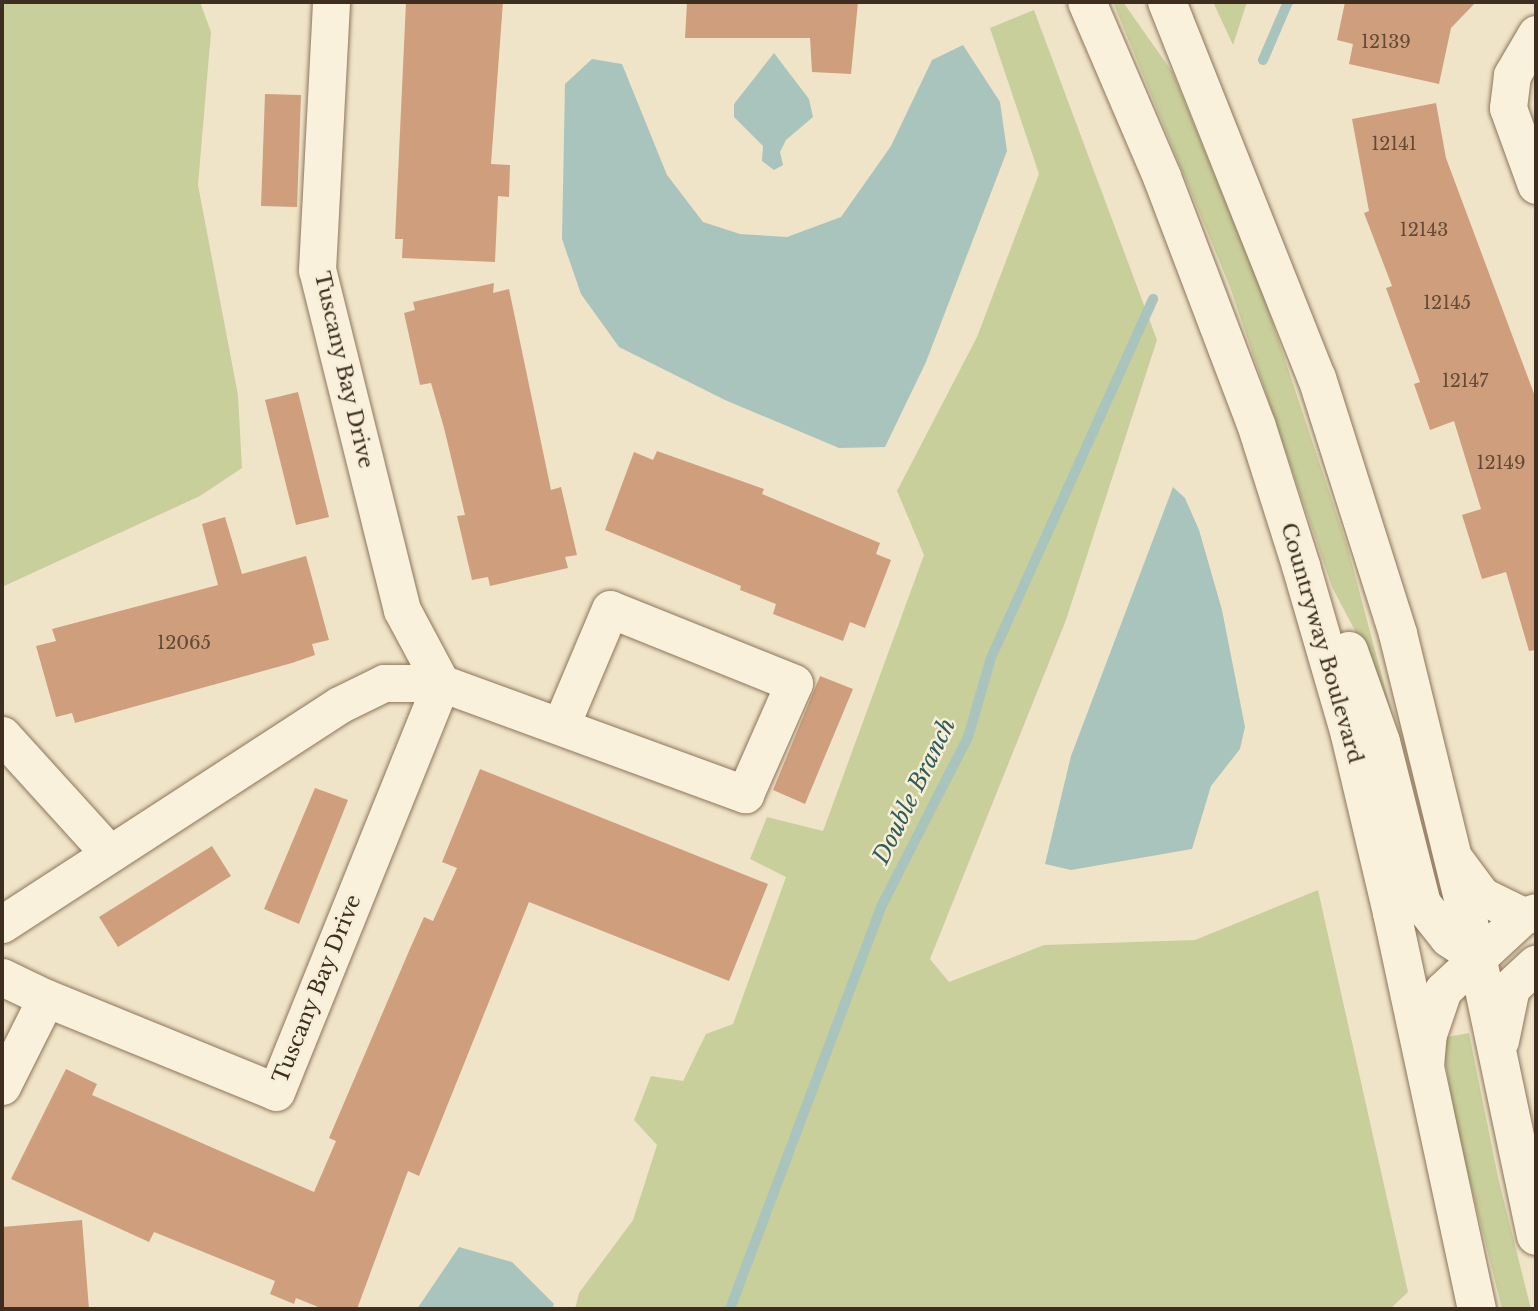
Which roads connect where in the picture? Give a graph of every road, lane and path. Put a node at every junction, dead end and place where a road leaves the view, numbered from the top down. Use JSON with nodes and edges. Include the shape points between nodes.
{"nodes":[{"id":1,"x":331,"y":2,"type":"edge"},
{"id":2,"x":1087,"y":2,"type":"edge"},
{"id":3,"x":1144,"y":2,"type":"edge"},
{"id":4,"x":1167,"y":2,"type":"edge"},
{"id":5,"x":1536,"y":34,"type":"edge"},
{"id":6,"x":1193,"y":58,"type":"junction"},
{"id":7,"x":1536,"y":185,"type":"edge"},
{"id":8,"x":1301,"y":566,"type":"junction"},
{"id":9,"x":442,"y":683,"type":"junction"},
{"id":10,"x":561,"y":726,"type":"junction"},
{"id":11,"x":2,"y":735,"type":"edge"},
{"id":12,"x":109,"y":853,"type":"junction"},
{"id":13,"x":1453,"y":857,"type":"junction"},
{"id":14,"x":1530,"y":914,"type":"edge"},
{"id":15,"x":2,"y":924,"type":"edge"},
{"id":16,"x":1477,"y":956,"type":"junction"},
{"id":17,"x":1536,"y":963,"type":"edge"},
{"id":18,"x":2,"y":977,"type":"edge"},
{"id":19,"x":46,"y":998,"type":"junction"},
{"id":20,"x":1498,"y":1064,"type":"junction"},
{"id":21,"x":1424,"y":1067,"type":"junction"},
{"id":22,"x":2,"y":1086,"type":"edge"},
{"id":23,"x":1536,"y":1236,"type":"edge"},
{"id":24,"x":1477,"y":1309,"type":"edge"}],
"edges":[{"from":1,"to":9,"type":"street","name":"Tuscany Bay Drive","via":[[317,270],[402,610]]},
{"from":2,"to":8,"type":"street","name":"Countryway Boulevard","via":[[1200,277]]},
{"from":3,"to":6,"type":"street"},
{"from":4,"to":6,"type":"street"},
{"from":5,"to":7,"type":"street","via":[[1511,75],[1508,108]]},
{"from":6,"to":13,"type":"street","via":[[1321,390],[1398,634]]},
{"from":8,"to":16,"type":"street","via":[[1358,669],[1422,904],[1449,938]]},
{"from":8,"to":21,"type":"street","name":"Countryway Boulevard","via":[[1350,735]]},
{"from":9,"to":10,"type":"street"},
{"from":9,"to":12,"type":"street","via":[[384,683],[339,705]]},
{"from":9,"to":19,"type":"street","name":"Tuscany Bay Drive","via":[[276,1092]]},
{"from":10,"to":10,"type":"street","via":[[610,608],[794,683],[745,794]]},
{"from":11,"to":12,"type":"street"},
{"from":12,"to":15,"type":"street"},
{"from":13,"to":14,"type":"street","via":[[1482,896]]},
{"from":13,"to":16,"type":"street"},
{"from":14,"to":16,"type":"street"},
{"from":16,"to":17,"type":"street"},
{"from":16,"to":20,"type":"street"},
{"from":16,"to":21,"type":"street","via":[[1443,990],[1428,1034]]},
{"from":17,"to":20,"type":"street","via":[[1511,988]]},
{"from":18,"to":19,"type":"street"},
{"from":19,"to":22,"type":"street"},
{"from":20,"to":23,"type":"street"},
{"from":21,"to":24,"type":"street","name":"Countryway Boulevard"}]}
